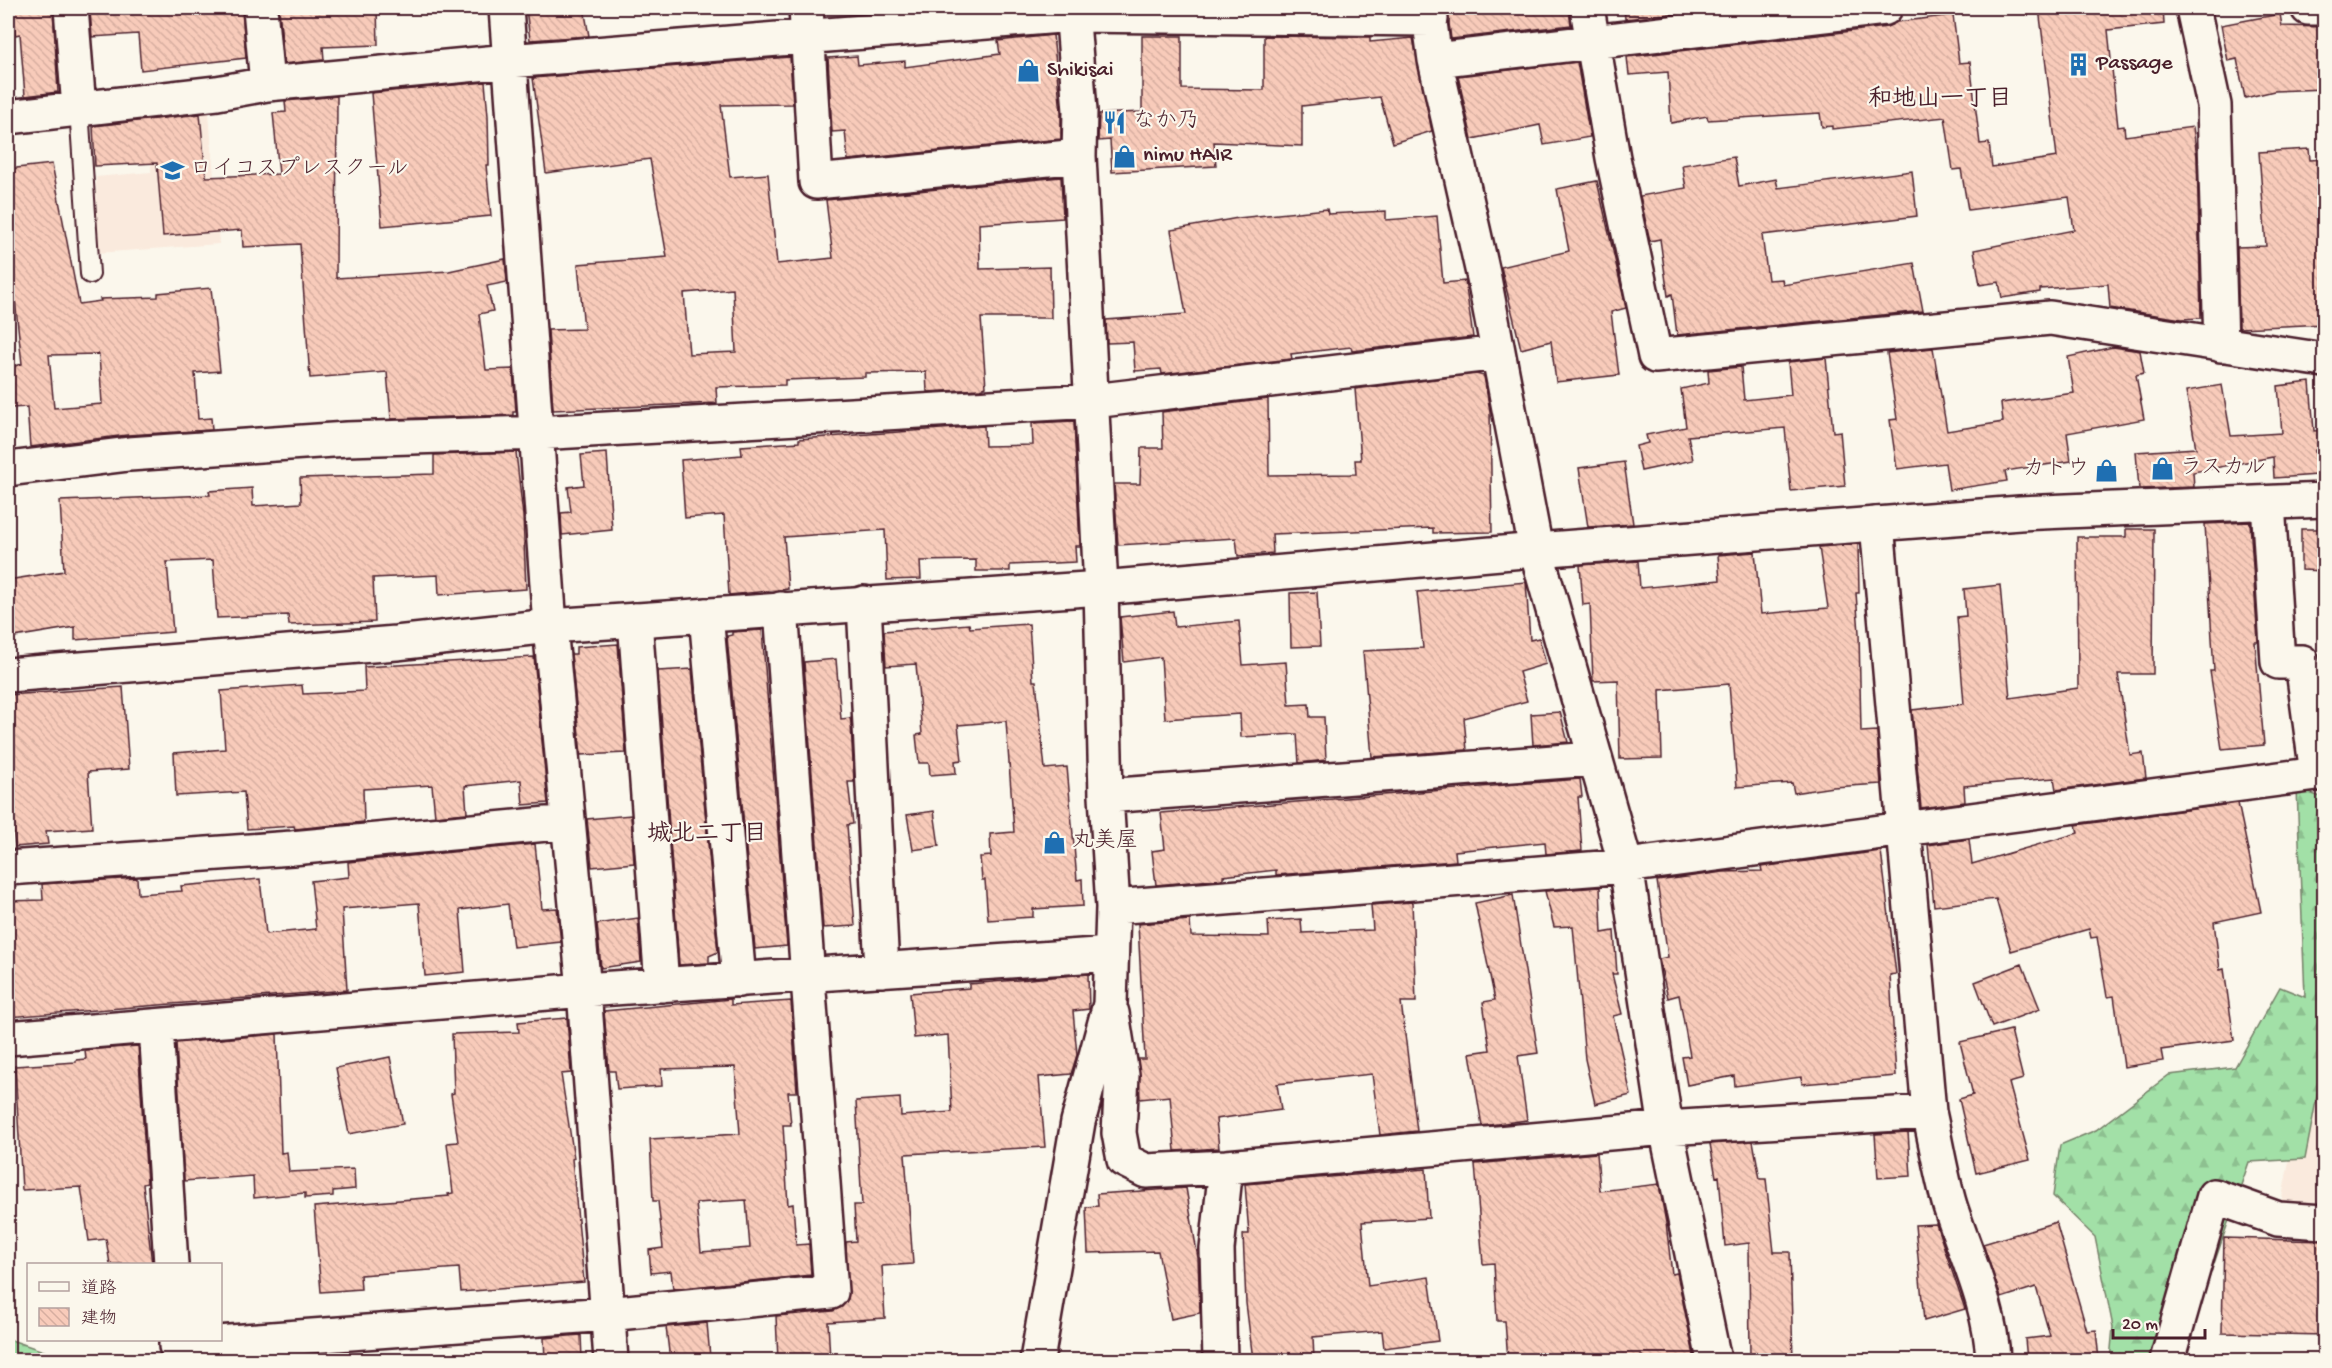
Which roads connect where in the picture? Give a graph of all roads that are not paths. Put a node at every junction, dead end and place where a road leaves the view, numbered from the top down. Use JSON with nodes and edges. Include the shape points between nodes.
{"nodes":[{"id":1,"x":71,"y":8,"type":"edge"},
{"id":2,"x":260,"y":8,"type":"edge"},
{"id":3,"x":506,"y":8,"type":"edge"},
{"id":4,"x":1587,"y":8,"type":"edge"},
{"id":5,"x":1885,"y":8,"type":"edge"},
{"id":6,"x":2193,"y":8,"type":"edge"},
{"id":7,"x":2308,"y":8,"type":"edge"},
{"id":8,"x":2325,"y":8,"type":"edge"},
{"id":9,"x":1072,"y":11,"type":"edge"},
{"id":10,"x":1430,"y":13,"type":"edge"},
{"id":11,"x":806,"y":23,"type":"edge"},
{"id":12,"x":1593,"y":41,"type":"junction"},
{"id":13,"x":1435,"y":60,"type":"junction"},
{"id":14,"x":509,"y":61,"type":"junction"},
{"id":15,"x":267,"y":84,"type":"junction"},
{"id":16,"x":79,"y":108,"type":"junction"},
{"id":17,"x":8,"y":117,"type":"edge"},
{"id":18,"x":1079,"y":156,"type":"junction"},
{"id":19,"x":90,"y":274,"type":"dead end"},
{"id":20,"x":2221,"y":345,"type":"junction"},
{"id":21,"x":1498,"y":353,"type":"junction"},
{"id":22,"x":2325,"y":360,"type":"edge"},
{"id":23,"x":1093,"y":401,"type":"junction"},
{"id":24,"x":537,"y":433,"type":"junction"},
{"id":25,"x":8,"y":469,"type":"edge"},
{"id":26,"x":2325,"y":500,"type":"edge"},
{"id":27,"x":2268,"y":503,"type":"junction"},
{"id":28,"x":1877,"y":524,"type":"junction"},
{"id":29,"x":1536,"y":550,"type":"junction"},
{"id":30,"x":1101,"y":588,"type":"junction"},
{"id":31,"x":864,"y":603,"type":"junction"},
{"id":32,"x":781,"y":609,"type":"junction"},
{"id":33,"x":706,"y":615,"type":"junction"},
{"id":34,"x":635,"y":620,"type":"junction"},
{"id":35,"x":550,"y":626,"type":"junction"},
{"id":36,"x":8,"y":675,"type":"edge"},
{"id":37,"x":1593,"y":759,"type":"junction"},
{"id":38,"x":2321,"y":774,"type":"edge"},
{"id":39,"x":1106,"y":796,"type":"junction"},
{"id":40,"x":568,"y":822,"type":"junction"},
{"id":41,"x":1902,"y":830,"type":"junction"},
{"id":42,"x":1626,"y":866,"type":"junction"},
{"id":43,"x":8,"y":868,"type":"edge"},
{"id":44,"x":1113,"y":907,"type":"junction"},
{"id":45,"x":1112,"y":954,"type":"junction"},
{"id":46,"x":882,"y":970,"type":"junction"},
{"id":47,"x":807,"y":975,"type":"junction"},
{"id":48,"x":739,"y":980,"type":"junction"},
{"id":49,"x":662,"y":985,"type":"junction"},
{"id":50,"x":584,"y":990,"type":"junction"},
{"id":51,"x":1110,"y":1004,"type":"junction"},
{"id":52,"x":156,"y":1027,"type":"junction"},
{"id":53,"x":8,"y":1038,"type":"edge"},
{"id":54,"x":1929,"y":1112,"type":"junction"},
{"id":55,"x":1666,"y":1128,"type":"junction"},
{"id":56,"x":1226,"y":1167,"type":"junction"},
{"id":57,"x":2325,"y":1222,"type":"edge"},
{"id":58,"x":171,"y":1263,"type":"edge"},
{"id":59,"x":607,"y":1314,"type":"junction"},
{"id":60,"x":176,"y":1341,"type":"edge"},
{"id":61,"x":611,"y":1360,"type":"edge"},
{"id":62,"x":1037,"y":1360,"type":"edge"},
{"id":63,"x":1220,"y":1360,"type":"edge"},
{"id":64,"x":1714,"y":1360,"type":"edge"},
{"id":65,"x":1993,"y":1360,"type":"edge"},
{"id":66,"x":2167,"y":1360,"type":"edge"}],
"edges":[{"from":1,"to":16,"type":"street"},
{"from":2,"to":15,"type":"street"},
{"from":3,"to":14,"type":"street"},
{"from":4,"to":12,"type":"street"},
{"from":5,"to":12,"type":"street"},
{"from":6,"to":20,"type":"street","via":[[2214,105]]},
{"from":7,"to":8,"type":"street"},
{"from":9,"to":10,"type":"street"},
{"from":9,"to":11,"type":"street"},
{"from":9,"to":18,"type":"street","via":[[1080,111]]},
{"from":10,"to":13,"type":"street"},
{"from":11,"to":14,"type":"street"},
{"from":11,"to":18,"type":"street","via":[[816,182]]},
{"from":12,"to":13,"type":"street"},
{"from":12,"to":20,"type":"street","via":[[1655,356],[2050,318]]},
{"from":13,"to":21,"type":"street"},
{"from":14,"to":15,"type":"street"},
{"from":14,"to":24,"type":"street"},
{"from":15,"to":16,"type":"street"},
{"from":16,"to":17,"type":"street"},
{"from":16,"to":19,"type":"lane"},
{"from":18,"to":23,"type":"street"},
{"from":20,"to":22,"type":"street"},
{"from":21,"to":23,"type":"street"},
{"from":21,"to":29,"type":"street"},
{"from":23,"to":24,"type":"street"},
{"from":23,"to":30,"type":"street"},
{"from":24,"to":25,"type":"street","via":[[335,439],[129,454]]},
{"from":24,"to":35,"type":"street"},
{"from":26,"to":27,"type":"street"},
{"from":27,"to":28,"type":"street","via":[[2020,513]]},
{"from":27,"to":38,"type":"street","via":[[2278,662],[2302,662]]},
{"from":28,"to":29,"type":"street"},
{"from":28,"to":41,"type":"street"},
{"from":29,"to":30,"type":"street"},
{"from":29,"to":37,"type":"street"},
{"from":30,"to":31,"type":"street"},
{"from":30,"to":39,"type":"street"},
{"from":31,"to":32,"type":"street"},
{"from":31,"to":46,"type":"street"},
{"from":32,"to":33,"type":"street"},
{"from":32,"to":47,"type":"street"},
{"from":33,"to":34,"type":"street"},
{"from":33,"to":48,"type":"street"},
{"from":34,"to":35,"type":"street"},
{"from":34,"to":49,"type":"street"},
{"from":35,"to":36,"type":"street","via":[[396,643]]},
{"from":35,"to":40,"type":"street"},
{"from":37,"to":39,"type":"street"},
{"from":37,"to":42,"type":"street"},
{"from":38,"to":41,"type":"street"},
{"from":39,"to":44,"type":"street"},
{"from":40,"to":43,"type":"street","via":[[292,848]]},
{"from":40,"to":50,"type":"street"},
{"from":41,"to":42,"type":"street"},
{"from":41,"to":54,"type":"street"},
{"from":42,"to":44,"type":"street"},
{"from":42,"to":55,"type":"street"},
{"from":44,"to":45,"type":"street"},
{"from":45,"to":46,"type":"street"},
{"from":45,"to":51,"type":"street"},
{"from":46,"to":47,"type":"street"},
{"from":47,"to":48,"type":"street"},
{"from":47,"to":59,"type":"street","via":[[831,1292]]},
{"from":48,"to":49,"type":"street"},
{"from":49,"to":50,"type":"street"},
{"from":50,"to":52,"type":"street"},
{"from":50,"to":59,"type":"street"},
{"from":51,"to":56,"type":"street","via":[[1122,1075],[1119,1133],[1124,1160],[1146,1171]]},
{"from":51,"to":62,"type":"street","via":[[1078,1122]]},
{"from":52,"to":53,"type":"street"},
{"from":52,"to":58,"type":"street"},
{"from":54,"to":55,"type":"street"},
{"from":54,"to":65,"type":"street","via":[[1950,1205],[1977,1283]]},
{"from":55,"to":56,"type":"street"},
{"from":55,"to":64,"type":"street"},
{"from":56,"to":63,"type":"street","via":[[1217,1250]]},
{"from":57,"to":66,"type":"street","via":[[2278,1219],[2214,1196]]},
{"from":59,"to":60,"type":"street","via":[[176,1346]]},
{"from":59,"to":61,"type":"street"}]}
